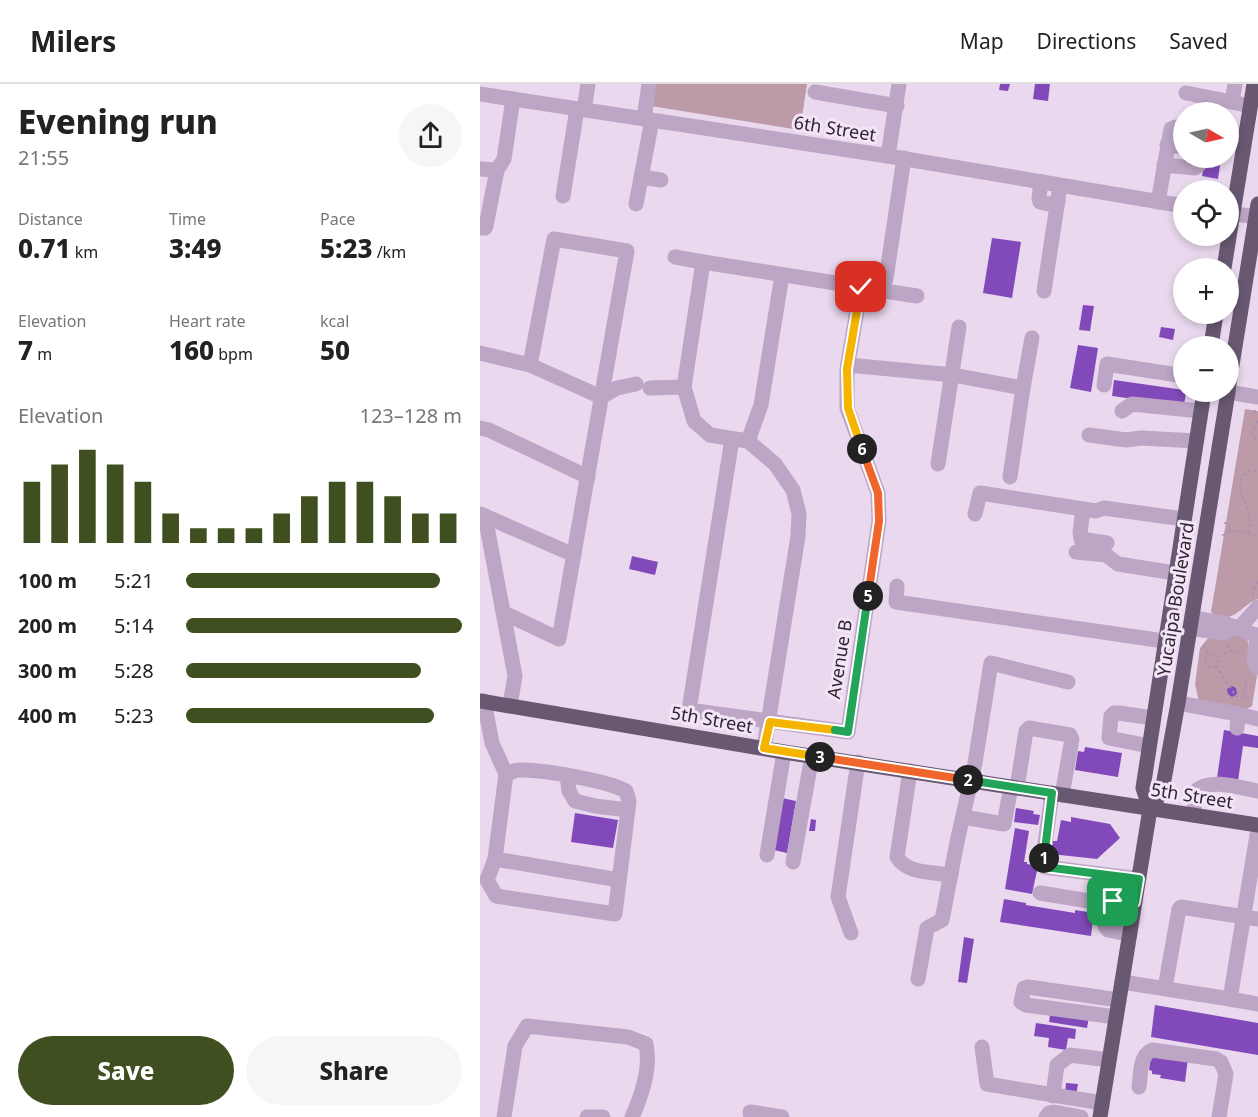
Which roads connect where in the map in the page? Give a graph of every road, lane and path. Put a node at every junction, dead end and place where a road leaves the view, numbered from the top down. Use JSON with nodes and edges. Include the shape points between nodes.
{"nodes":[{"id":1,"x":588,"y":84,"type":"edge"},
{"id":2,"x":649,"y":84,"type":"edge"},
{"id":3,"x":899,"y":84,"type":"edge"},
{"id":4,"x":1235,"y":84,"type":"edge"},
{"id":5,"x":1254,"y":84,"type":"edge"},
{"id":6,"x":490,"y":92,"type":"edge"},
{"id":7,"x":815,"y":92,"type":"dead end"},
{"id":8,"x":1186,"y":93,"type":"dead end"},
{"id":9,"x":513,"y":99,"type":"junction"},
{"id":10,"x":1232,"y":102,"type":"joint"},
{"id":11,"x":1239,"y":103,"type":"edge"},
{"id":12,"x":1250,"y":105,"type":"junction"},
{"id":13,"x":897,"y":106,"type":"junction"},
{"id":14,"x":581,"y":109,"type":"junction"},
{"id":15,"x":648,"y":119,"type":"junction"},
{"id":16,"x":1173,"y":128,"type":"edge"},
{"id":17,"x":1167,"y":144,"type":"junction"},
{"id":18,"x":1173,"y":145,"type":"edge"},
{"id":19,"x":888,"y":156,"type":"junction"},
{"id":20,"x":904,"y":158,"type":"junction"},
{"id":21,"x":1164,"y":165,"type":"junction"},
{"id":22,"x":1173,"y":166,"type":"edge"},
{"id":23,"x":480,"y":169,"type":"edge"},
{"id":24,"x":497,"y":170,"type":"junction"},
{"id":25,"x":641,"y":177,"type":"junction"},
{"id":26,"x":661,"y":180,"type":"dead end"},
{"id":27,"x":1237,"y":180,"type":"edge"},
{"id":28,"x":1041,"y":183,"type":"junction"},
{"id":29,"x":1060,"y":186,"type":"junction"},
{"id":30,"x":563,"y":196,"type":"dead end"},
{"id":31,"x":1058,"y":202,"type":"junction"},
{"id":32,"x":1158,"y":202,"type":"junction"},
{"id":33,"x":636,"y":204,"type":"dead end"},
{"id":34,"x":1173,"y":204,"type":"edge"},
{"id":35,"x":1239,"y":213,"type":"edge"},
{"id":36,"x":1257,"y":213,"type":"edge"},
{"id":37,"x":480,"y":228,"type":"edge"},
{"id":38,"x":675,"y":257,"type":"dead end"},
{"id":39,"x":703,"y":262,"type":"junction"},
{"id":40,"x":782,"y":275,"type":"junction"},
{"id":41,"x":861,"y":287,"type":"junction"},
{"id":42,"x":878,"y":290,"type":"junction"},
{"id":43,"x":1044,"y":291,"type":"dead end"},
{"id":44,"x":917,"y":297,"type":"dead end"},
{"id":45,"x":959,"y":327,"type":"dead end"},
{"id":46,"x":1237,"y":336,"type":"edge"},
{"id":47,"x":1032,"y":338,"type":"dead end"},
{"id":48,"x":480,"y":353,"type":"edge"},
{"id":49,"x":530,"y":365,"type":"junction"},
{"id":50,"x":848,"y":365,"type":"junction"},
{"id":51,"x":1173,"y":374,"type":"edge"},
{"id":52,"x":951,"y":375,"type":"junction"},
{"id":53,"x":1104,"y":385,"type":"dead end"},
{"id":54,"x":684,"y":387,"type":"junction"},
{"id":55,"x":1023,"y":388,"type":"junction"},
{"id":56,"x":1239,"y":393,"type":"edge"},
{"id":57,"x":603,"y":395,"type":"junction"},
{"id":58,"x":1258,"y":397,"type":"edge"},
{"id":59,"x":1202,"y":402,"type":"edge"},
{"id":60,"x":1226,"y":402,"type":"edge"},
{"id":61,"x":1122,"y":411,"type":"dead end"},
{"id":62,"x":1200,"y":411,"type":"junction"},
{"id":63,"x":1258,"y":421,"type":"edge"},
{"id":64,"x":480,"y":428,"type":"edge"},
{"id":65,"x":1089,"y":435,"type":"dead end"},
{"id":66,"x":732,"y":439,"type":"junction"},
{"id":67,"x":1258,"y":440,"type":"edge"},
{"id":68,"x":748,"y":441,"type":"junction"},
{"id":69,"x":1196,"y":441,"type":"junction"},
{"id":70,"x":938,"y":464,"type":"dead end"},
{"id":71,"x":1258,"y":470,"type":"edge"},
{"id":72,"x":588,"y":477,"type":"junction"},
{"id":73,"x":1010,"y":477,"type":"dead end"},
{"id":74,"x":1083,"y":509,"type":"junction"},
{"id":75,"x":975,"y":514,"type":"dead end"},
{"id":76,"x":483,"y":515,"type":"edge"},
{"id":77,"x":1184,"y":519,"type":"junction"},
{"id":78,"x":1224,"y":523,"type":"dead end"},
{"id":79,"x":1230,"y":530,"type":"junction"},
{"id":80,"x":1248,"y":533,"type":"junction"},
{"id":81,"x":1221,"y":535,"type":"dead end"},
{"id":82,"x":1258,"y":535,"type":"edge"},
{"id":83,"x":1107,"y":543,"type":"dead end"},
{"id":84,"x":1076,"y":552,"type":"dead end"},
{"id":85,"x":574,"y":555,"type":"junction"},
{"id":86,"x":1175,"y":573,"type":"junction"},
{"id":87,"x":1258,"y":582,"type":"edge"},
{"id":88,"x":897,"y":586,"type":"dead end"},
{"id":89,"x":1256,"y":603,"type":"edge"},
{"id":90,"x":504,"y":613,"type":"junction"},
{"id":91,"x":1191,"y":623,"type":"junction"},
{"id":92,"x":1236,"y":628,"type":"junction"},
{"id":93,"x":1257,"y":636,"type":"edge"},
{"id":94,"x":1164,"y":641,"type":"junction"},
{"id":95,"x":1203,"y":641,"type":"dead end"},
{"id":96,"x":1222,"y":645,"type":"dead end"},
{"id":97,"x":1232,"y":651,"type":"junction"},
{"id":98,"x":1208,"y":654,"type":"junction"},
{"id":99,"x":1244,"y":656,"type":"dead end"},
{"id":100,"x":1218,"y":658,"type":"junction"},
{"id":101,"x":1216,"y":666,"type":"junction"},
{"id":102,"x":1253,"y":668,"type":"edge"},
{"id":103,"x":1068,"y":682,"type":"dead end"},
{"id":104,"x":482,"y":701,"type":"edge"},
{"id":105,"x":1178,"y":703,"type":"junction"},
{"id":106,"x":510,"y":705,"type":"junction"},
{"id":107,"x":1153,"y":718,"type":"junction"},
{"id":108,"x":1258,"y":719,"type":"edge"},
{"id":109,"x":770,"y":722,"type":"junction"},
{"id":110,"x":1149,"y":746,"type":"junction"},
{"id":111,"x":764,"y":748,"type":"junction"},
{"id":112,"x":784,"y":752,"type":"junction"},
{"id":113,"x":812,"y":756,"type":"junction"},
{"id":114,"x":858,"y":762,"type":"junction"},
{"id":115,"x":910,"y":771,"type":"junction"},
{"id":116,"x":506,"y":774,"type":"junction"},
{"id":117,"x":567,"y":776,"type":"junction"},
{"id":118,"x":971,"y":781,"type":"junction"},
{"id":119,"x":1014,"y":788,"type":"junction"},
{"id":120,"x":1258,"y":790,"type":"edge"},
{"id":121,"x":1057,"y":794,"type":"junction"},
{"id":122,"x":1150,"y":808,"type":"junction"},
{"id":123,"x":628,"y":810,"type":"junction"},
{"id":124,"x":1193,"y":815,"type":"junction"},
{"id":125,"x":963,"y":817,"type":"junction"},
{"id":126,"x":1258,"y":827,"type":"edge"},
{"id":127,"x":767,"y":855,"type":"dead end"},
{"id":128,"x":495,"y":859,"type":"junction"},
{"id":129,"x":793,"y":862,"type":"dead end"},
{"id":130,"x":951,"y":875,"type":"junction"},
{"id":131,"x":1139,"y":879,"type":"junction"},
{"id":132,"x":619,"y":880,"type":"junction"},
{"id":133,"x":1040,"y":893,"type":"dead end"},
{"id":134,"x":1135,"y":902,"type":"junction"},
{"id":135,"x":1107,"y":904,"type":"junction"},
{"id":136,"x":1251,"y":918,"type":"edge"},
{"id":137,"x":851,"y":933,"type":"dead end"},
{"id":138,"x":1130,"y":934,"type":"junction"},
{"id":139,"x":918,"y":979,"type":"dead end"},
{"id":140,"x":1122,"y":981,"type":"junction"},
{"id":141,"x":1165,"y":988,"type":"junction"},
{"id":142,"x":1230,"y":999,"type":"junction"},
{"id":143,"x":1119,"y":1000,"type":"junction"},
{"id":144,"x":1258,"y":1004,"type":"edge"},
{"id":145,"x":1116,"y":1017,"type":"junction"},
{"id":146,"x":982,"y":1047,"type":"dead end"},
{"id":147,"x":1109,"y":1060,"type":"junction"},
{"id":148,"x":1139,"y":1087,"type":"dead end"},
{"id":149,"x":1053,"y":1096,"type":"junction"},
{"id":150,"x":1101,"y":1110,"type":"edge"},
{"id":151,"x":504,"y":1117,"type":"edge"},
{"id":152,"x":587,"y":1117,"type":"edge"},
{"id":153,"x":603,"y":1117,"type":"edge"},
{"id":154,"x":632,"y":1117,"type":"edge"},
{"id":155,"x":751,"y":1117,"type":"edge"},
{"id":156,"x":782,"y":1117,"type":"edge"},
{"id":157,"x":1046,"y":1117,"type":"edge"},
{"id":158,"x":1081,"y":1117,"type":"edge"},
{"id":159,"x":1219,"y":1117,"type":"edge"}],
"edges":[{"from":1,"to":14,"type":"street"},
{"from":2,"to":15,"type":"street"},
{"from":3,"to":13,"type":"street"},
{"from":4,"to":10,"type":"street"},
{"from":5,"to":12,"type":"main road"},
{"from":6,"to":9,"type":"street","name":"6th Street"},
{"from":7,"to":13,"type":"street"},
{"from":8,"to":10,"type":"street"},
{"from":9,"to":14,"type":"street","name":"6th Street"},
{"from":9,"to":24,"type":"street","via":[[504,159]]},
{"from":11,"to":12,"type":"street"},
{"from":12,"to":27,"type":"main road"},
{"from":13,"to":19,"type":"street"},
{"from":14,"to":15,"type":"street","name":"6th Street"},
{"from":14,"to":30,"type":"street"},
{"from":15,"to":19,"type":"street","name":"6th Street"},
{"from":15,"to":25,"type":"street"},
{"from":16,"to":17,"type":"street"},
{"from":17,"to":18,"type":"street"},
{"from":17,"to":21,"type":"street"},
{"from":19,"to":20,"type":"street","name":"6th Street"},
{"from":20,"to":28,"type":"street","name":"6th Street"},
{"from":20,"to":42,"type":"street","via":[[886,279]]},
{"from":21,"to":22,"type":"street"},
{"from":21,"to":32,"type":"street"},
{"from":23,"to":24,"type":"street"},
{"from":24,"to":37,"type":"street","via":[[486,226]]},
{"from":25,"to":26,"type":"street"},
{"from":25,"to":33,"type":"street"},
{"from":28,"to":29,"type":"street","name":"6th Street"},
{"from":28,"to":31,"type":"street","via":[[1041,202]]},
{"from":29,"to":31,"type":"street"},
{"from":29,"to":32,"type":"street","name":"6th Street"},
{"from":31,"to":43,"type":"street"},
{"from":32,"to":34,"type":"street","name":"6th Street"},
{"from":35,"to":36,"type":"street"},
{"from":36,"to":46,"type":"main road","name":"Yucaipa Boulevard"},
{"from":38,"to":39,"type":"street"},
{"from":39,"to":40,"type":"street"},
{"from":39,"to":54,"type":"street"},
{"from":40,"to":41,"type":"street"},
{"from":40,"to":68,"type":"street","via":[[761,405]]},
{"from":41,"to":42,"type":"street"},
{"from":41,"to":50,"type":"street","name":"Avenue B"},
{"from":42,"to":44,"type":"street"},
{"from":45,"to":52,"type":"street"},
{"from":47,"to":55,"type":"street"},
{"from":48,"to":49,"type":"street"},
{"from":49,"to":57,"type":"street"},
{"from":49,"to":57,"type":"street","via":[[554,239],[627,251]]},
{"from":50,"to":52,"type":"street"},
{"from":50,"to":109,"type":"street","name":"Avenue B","via":[[848,408],[878,493],[879,521],[848,732]]},
{"from":51,"to":53,"type":"street","via":[[1107,364]]},
{"from":52,"to":55,"type":"street"},
{"from":52,"to":70,"type":"street"},
{"from":54,"to":57,"type":"street","via":[[617,388]]},
{"from":54,"to":66,"type":"street","via":[[694,421],[710,435]]},
{"from":55,"to":73,"type":"street"},
{"from":56,"to":58,"type":"street"},
{"from":57,"to":72,"type":"street"},
{"from":59,"to":62,"type":"main road","name":"Yucaipa Boulevard"},
{"from":60,"to":91,"type":"main road","name":"Yucaipa Boulevard"},
{"from":61,"to":62,"type":"street","via":[[1132,404]]},
{"from":62,"to":69,"type":"main road","name":"Yucaipa Boulevard"},
{"from":63,"to":67,"type":"path","via":[[1252,433]]},
{"from":64,"to":72,"type":"street"},
{"from":65,"to":69,"type":"street","via":[[1126,441]]},
{"from":66,"to":68,"type":"street"},
{"from":66,"to":109,"type":"street","via":[[689,710]]},
{"from":68,"to":109,"type":"street","via":[[775,464],[793,490],[799,514]]},
{"from":69,"to":77,"type":"main road","name":"Yucaipa Boulevard"},
{"from":71,"to":80,"type":"path","via":[[1246,472],[1240,483],[1249,513]]},
{"from":72,"to":85,"type":"street"},
{"from":74,"to":75,"type":"street","via":[[980,493]]},
{"from":74,"to":77,"type":"street","via":[[1104,508]]},
{"from":74,"to":83,"type":"street","via":[[1081,539]]},
{"from":76,"to":85,"type":"street"},
{"from":76,"to":90,"type":"street"},
{"from":77,"to":86,"type":"main road","name":"Yucaipa Boulevard"},
{"from":78,"to":79,"type":"path"},
{"from":79,"to":80,"type":"path"},
{"from":79,"to":81,"type":"path"},
{"from":80,"to":82,"type":"path"},
{"from":84,"to":86,"type":"street","via":[[1106,555],[1118,564]]},
{"from":85,"to":90,"type":"street","via":[[559,639]]},
{"from":86,"to":94,"type":"main road","name":"Yucaipa Boulevard"},
{"from":87,"to":89,"type":"path","via":[[1253,589]]},
{"from":88,"to":94,"type":"street","via":[[896,602]]},
{"from":89,"to":92,"type":"street"},
{"from":90,"to":106,"type":"street","via":[[515,675]]},
{"from":91,"to":92,"type":"street","via":[[1224,623]]},
{"from":91,"to":105,"type":"main road","name":"Yucaipa Boulevard"},
{"from":92,"to":93,"type":"street"},
{"from":93,"to":102,"type":"street"},
{"from":94,"to":107,"type":"main road","name":"Yucaipa Boulevard"},
{"from":95,"to":98,"type":"path"},
{"from":96,"to":97,"type":"path","via":[[1228,645]]},
{"from":97,"to":99,"type":"path"},
{"from":97,"to":100,"type":"path"},
{"from":98,"to":100,"type":"path"},
{"from":98,"to":101,"type":"path","via":[[1205,664]]},
{"from":100,"to":101,"type":"path"},
{"from":101,"to":102,"type":"path","via":[[1234,693],[1245,697]]},
{"from":103,"to":118,"type":"street","via":[[991,663]]},
{"from":104,"to":106,"type":"main road","name":"5th Street"},
{"from":104,"to":116,"type":"street","via":[[492,742]]},
{"from":105,"to":108,"type":"street","via":[[1237,721]]},
{"from":105,"to":122,"type":"main road","name":"Yucaipa Boulevard","via":[[1162,791]]},
{"from":106,"to":111,"type":"main road","name":"5th Street"},
{"from":107,"to":110,"type":"main road","name":"Yucaipa Boulevard"},
{"from":107,"to":110,"type":"street","via":[[1114,713],[1108,736]]},
{"from":109,"to":111,"type":"street"},
{"from":110,"to":122,"type":"main road","name":"Yucaipa Boulevard","via":[[1143,788]]},
{"from":111,"to":112,"type":"main road","name":"5th Street"},
{"from":112,"to":113,"type":"main road","name":"5th Street"},
{"from":112,"to":127,"type":"street"},
{"from":113,"to":114,"type":"main road","name":"5th Street"},
{"from":113,"to":129,"type":"street"},
{"from":114,"to":115,"type":"main road","name":"5th Street"},
{"from":114,"to":137,"type":"street","via":[[838,897]]},
{"from":115,"to":118,"type":"main road","name":"5th Street"},
{"from":115,"to":130,"type":"street","via":[[897,857],[909,868]]},
{"from":116,"to":117,"type":"street","via":[[518,770]]},
{"from":116,"to":128,"type":"street"},
{"from":117,"to":123,"type":"street","via":[[615,785],[626,791]]},
{"from":117,"to":123,"type":"street","via":[[568,790],[575,801]]},
{"from":118,"to":119,"type":"main road","name":"5th Street"},
{"from":118,"to":125,"type":"street"},
{"from":119,"to":121,"type":"main road","name":"5th Street"},
{"from":119,"to":121,"type":"street","via":[[1029,728],[1070,735],[1072,739]]},
{"from":119,"to":125,"type":"street","via":[[1004,824]]},
{"from":120,"to":124,"type":"street","via":[[1203,785],[1197,790]]},
{"from":121,"to":122,"type":"main road","name":"5th Street"},
{"from":121,"to":131,"type":"street","via":[[1044,851],[1045,867]]},
{"from":122,"to":124,"type":"main road","name":"5th Street"},
{"from":122,"to":131,"type":"main road","name":"Yucaipa Boulevard"},
{"from":123,"to":132,"type":"street"},
{"from":124,"to":126,"type":"main road","name":"5th Street"},
{"from":125,"to":130,"type":"street"},
{"from":126,"to":136,"type":"street"},
{"from":128,"to":132,"type":"street"},
{"from":128,"to":132,"type":"street","via":[[487,880],[496,896],[615,914]]},
{"from":130,"to":139,"type":"street","via":[[942,920],[927,928]]},
{"from":131,"to":134,"type":"main road","name":"Yucaipa Boulevard"},
{"from":133,"to":135,"type":"street"},
{"from":134,"to":135,"type":"street"},
{"from":134,"to":138,"type":"main road","name":"Yucaipa Boulevard"},
{"from":135,"to":138,"type":"street","via":[[1108,930]]},
{"from":136,"to":141,"type":"street","via":[[1181,907]]},
{"from":136,"to":142,"type":"street"},
{"from":138,"to":140,"type":"main road","name":"Yucaipa Boulevard"},
{"from":140,"to":141,"type":"street"},
{"from":140,"to":143,"type":"main road","name":"Yucaipa Boulevard"},
{"from":141,"to":142,"type":"street"},
{"from":142,"to":144,"type":"street"},
{"from":143,"to":145,"type":"main road","name":"Yucaipa Boulevard"},
{"from":143,"to":145,"type":"street","via":[[1028,987],[1024,988],[1021,1002]]},
{"from":145,"to":147,"type":"main road","name":"Yucaipa Boulevard"},
{"from":146,"to":149,"type":"street","via":[[987,1084]]},
{"from":147,"to":149,"type":"street","via":[[1070,1055],[1057,1065]]},
{"from":147,"to":150,"type":"main road","name":"Yucaipa Boulevard"},
{"from":148,"to":159,"type":"street","via":[[1143,1060],[1152,1050],[1216,1059],[1226,1074]]},
{"from":149,"to":150,"type":"street"},
{"from":151,"to":154,"type":"street","via":[[515,1047],[527,1026],[628,1037],[646,1044],[648,1055],[640,1098]]},
{"from":152,"to":153,"type":"street"},
{"from":155,"to":156,"type":"street","via":[[750,1112]]},
{"from":157,"to":158,"type":"street","via":[[1054,1113]]}]}
